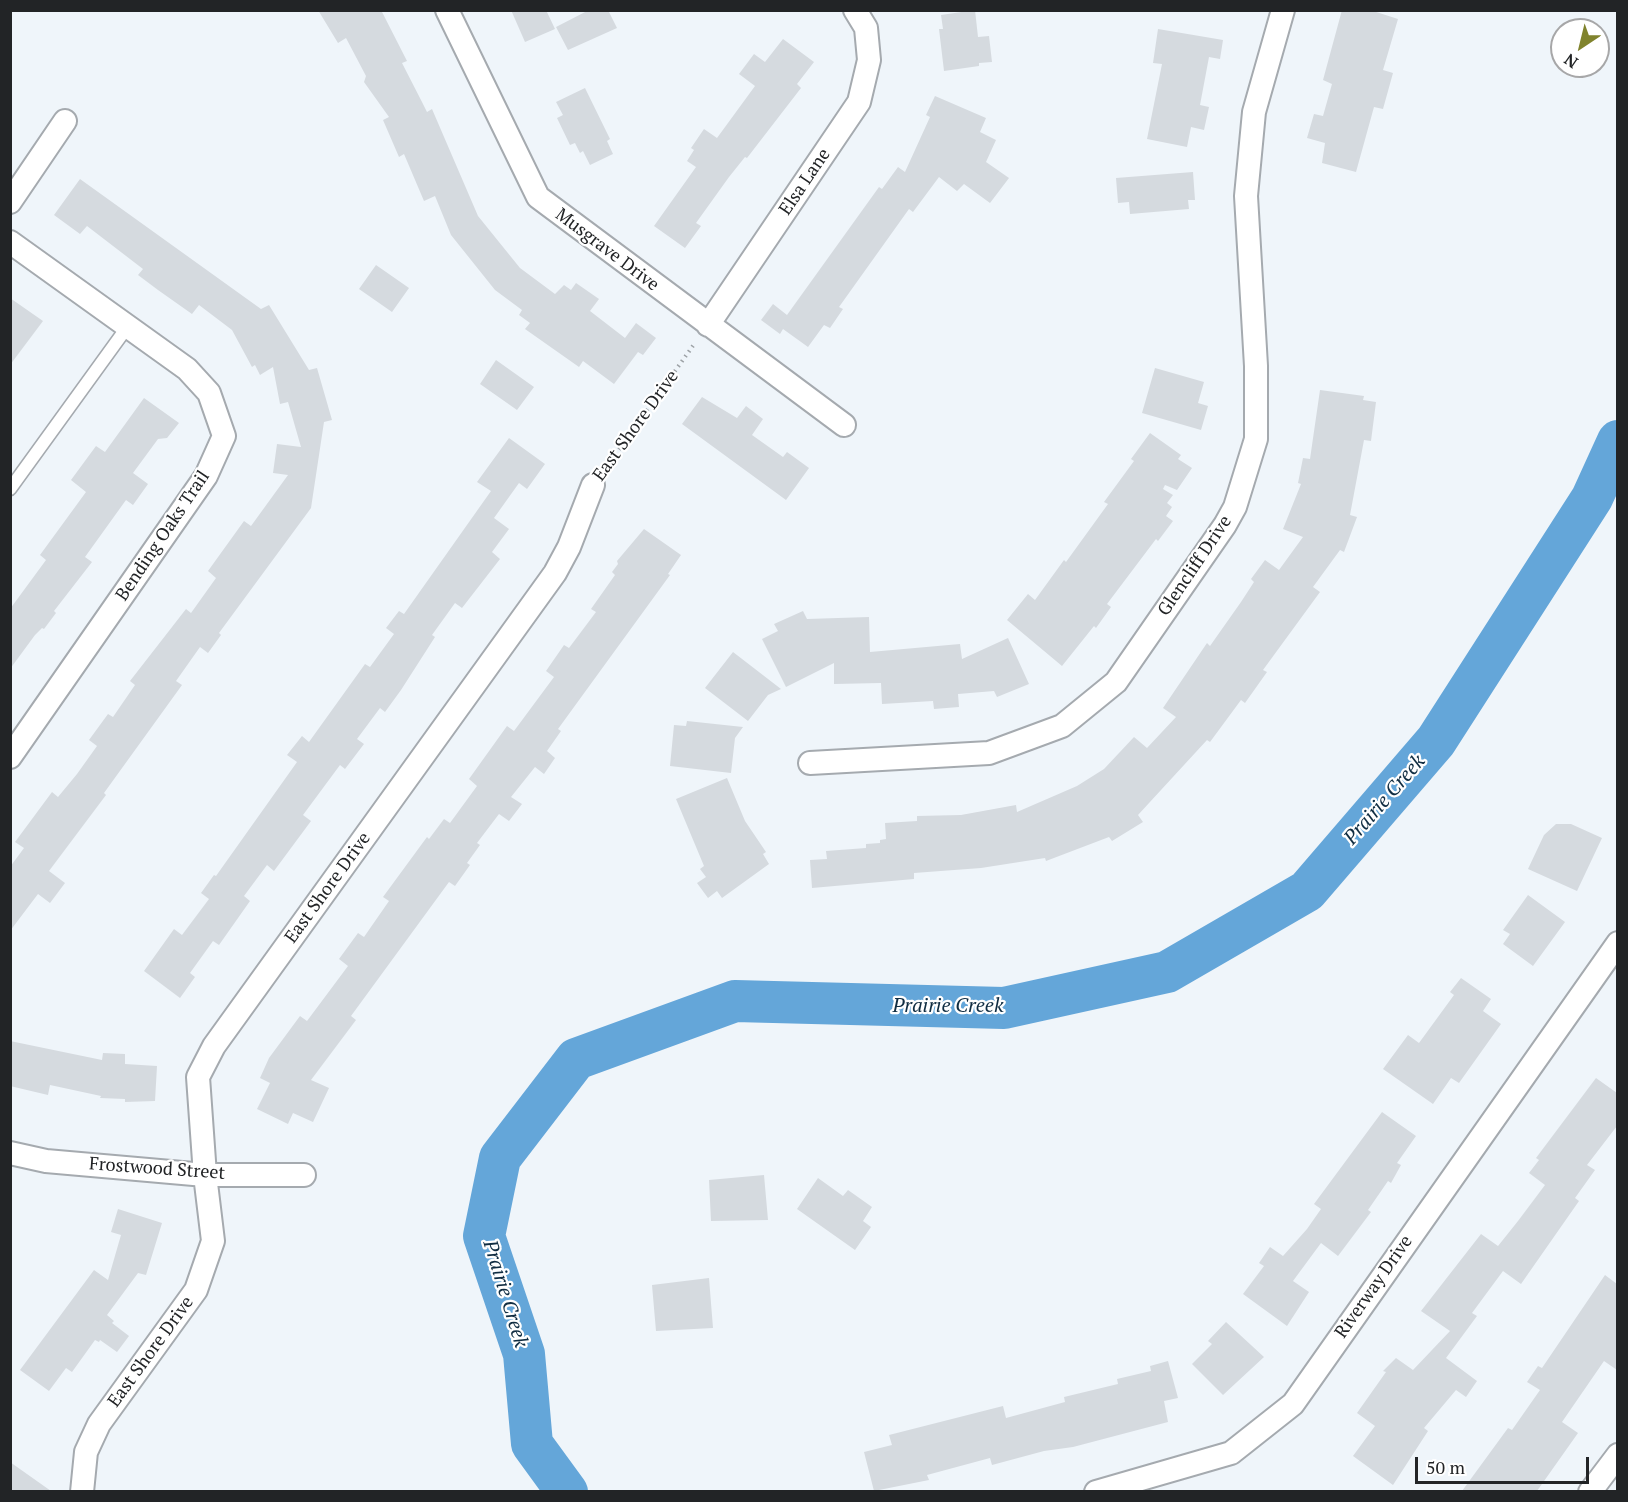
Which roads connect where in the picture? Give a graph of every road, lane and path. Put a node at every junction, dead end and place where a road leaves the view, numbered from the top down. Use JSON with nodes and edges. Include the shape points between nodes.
{"nodes":[{"id":1,"x":447,"y":10,"type":"edge"},
{"id":2,"x":1283,"y":10,"type":"edge"},
{"id":3,"x":860,"y":19,"type":"edge"},
{"id":4,"x":65,"y":121,"type":"dead end"},
{"id":5,"x":10,"y":202,"type":"edge"},
{"id":6,"x":10,"y":242,"type":"edge"},
{"id":7,"x":128,"y":326,"type":"junction"},
{"id":8,"x":708,"y":326,"type":"junction"},
{"id":9,"x":844,"y":425,"type":"dead end"},
{"id":10,"x":593,"y":485,"type":"joint"},
{"id":11,"x":10,"y":489,"type":"edge"},
{"id":12,"x":10,"y":757,"type":"edge"},
{"id":13,"x":810,"y":763,"type":"dead end"},
{"id":14,"x":1617,"y":943,"type":"edge"},
{"id":15,"x":10,"y":1153,"type":"edge"},
{"id":16,"x":205,"y":1175,"type":"junction"},
{"id":17,"x":304,"y":1175,"type":"dead end"},
{"id":18,"x":1617,"y":1455,"type":"edge"},
{"id":19,"x":82,"y":1491,"type":"edge"},
{"id":20,"x":1096,"y":1491,"type":"edge"},
{"id":21,"x":1590,"y":1491,"type":"edge"}],
"edges":[{"from":1,"to":8,"type":"street","name":"Musgrave Drive","via":[[538,197]]},
{"from":2,"to":13,"type":"street","name":"Glencliff Drive","via":[[1254,112],[1246,196],[1256,366],[1256,439],[1235,507],[1225,525],[1116,682],[1062,726],[989,753]]},
{"from":3,"to":8,"type":"street","name":"Elsa Lane","via":[[869,60],[859,102]]},
{"from":4,"to":5,"type":"street"},
{"from":6,"to":7,"type":"street","name":"Bending Oaks Trail"},
{"from":7,"to":11,"type":"lane"},
{"from":7,"to":12,"type":"street","name":"Bending Oaks Trail","via":[[187,369],[209,393],[224,436],[206,476]]},
{"from":8,"to":9,"type":"street","name":"Musgrave Drive"},
{"from":8,"to":10,"type":"path","name":"East Shore Drive"},
{"from":10,"to":16,"type":"street","name":"East Shore Drive","via":[[555,573],[214,1046],[198,1077]]},
{"from":14,"to":20,"type":"street","name":"Riverway Drive","via":[[1293,1404],[1231,1453]]},
{"from":15,"to":16,"type":"street","name":"Frostwood Street","via":[[46,1161]]},
{"from":16,"to":17,"type":"street","name":"Frostwood Street"},
{"from":16,"to":19,"type":"street","name":"East Shore Drive","via":[[213,1241],[196,1290],[99,1424],[86,1452]]},
{"from":18,"to":21,"type":"street"}]}
